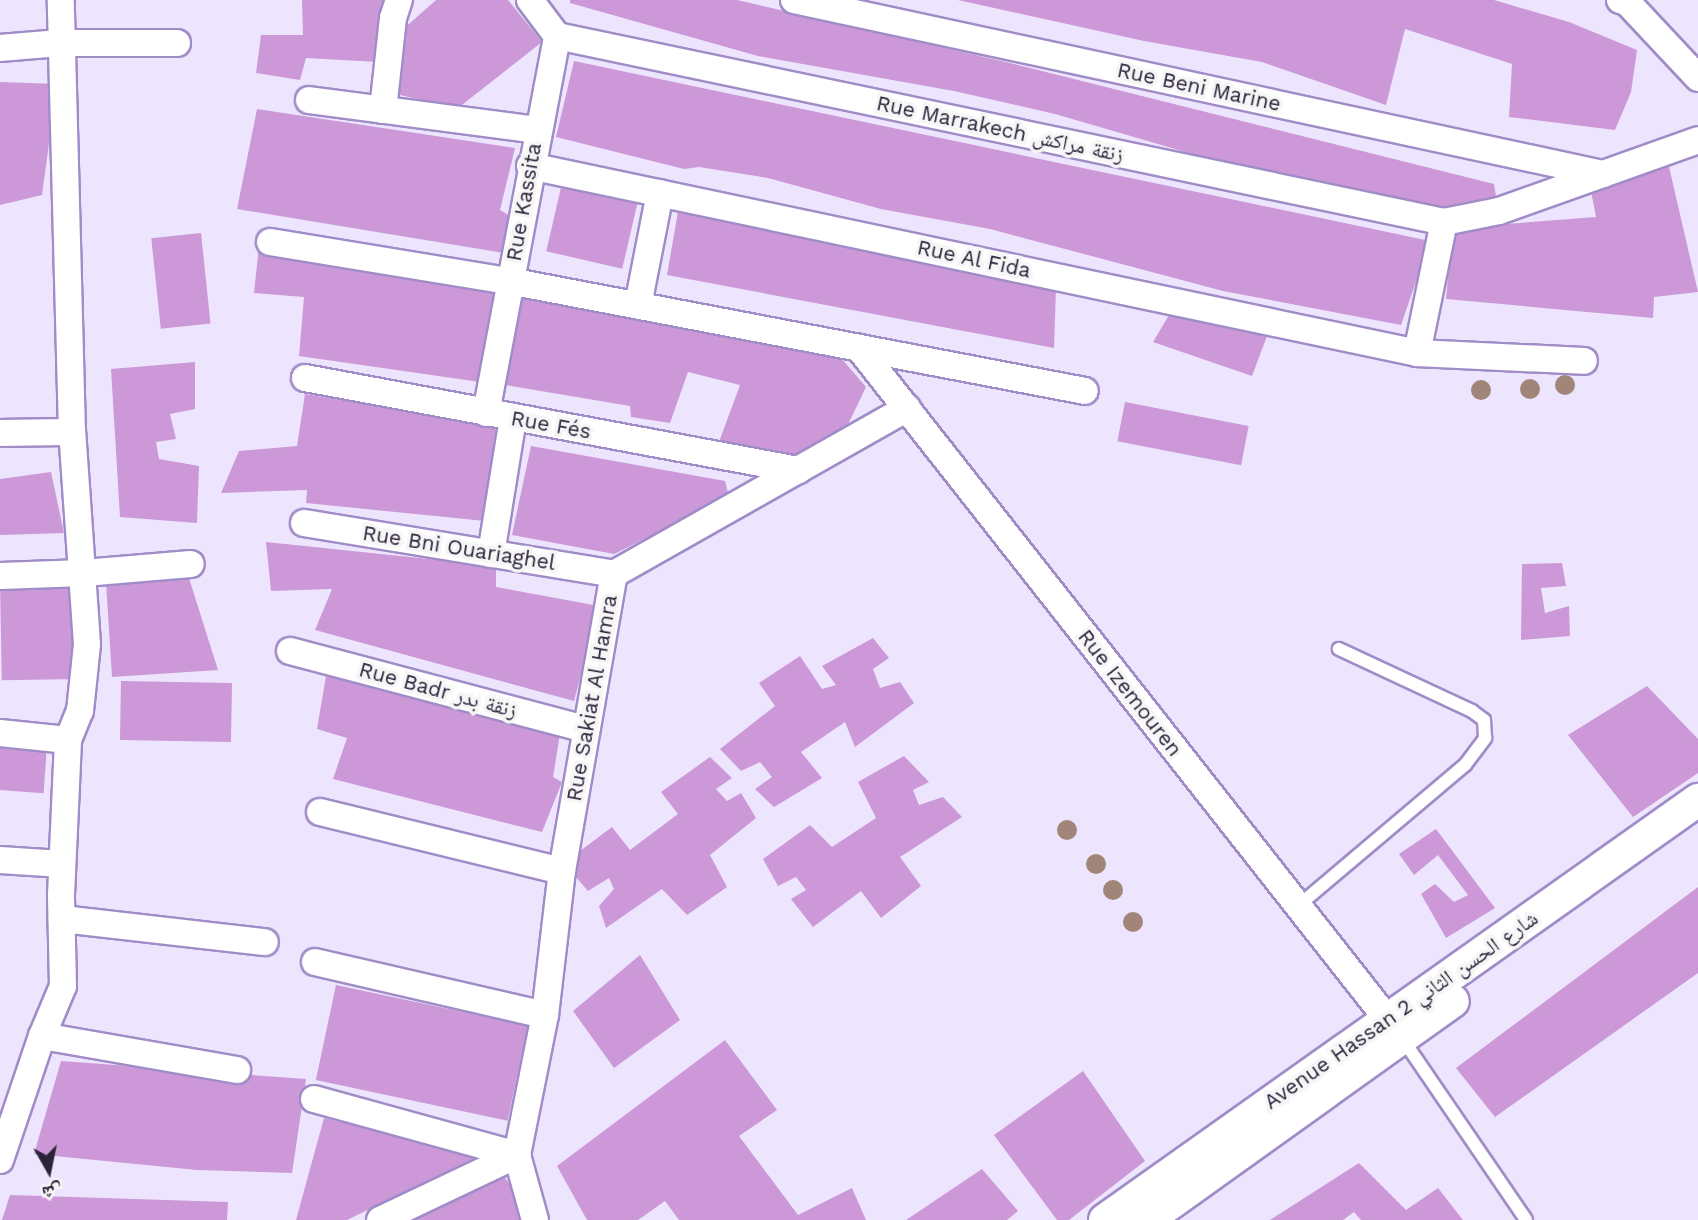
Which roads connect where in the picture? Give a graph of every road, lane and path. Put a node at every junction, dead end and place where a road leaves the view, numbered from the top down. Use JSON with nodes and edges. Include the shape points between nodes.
{"nodes":[{"id":1,"x":61,"y":0,"type":"edge"},
{"id":2,"x":399,"y":0,"type":"edge"},
{"id":3,"x":530,"y":0,"type":"edge"},
{"id":4,"x":794,"y":0,"type":"edge"},
{"id":5,"x":1620,"y":0,"type":"edge"},
{"id":6,"x":557,"y":36,"type":"junction"},
{"id":7,"x":60,"y":43,"type":"junction"},
{"id":8,"x":177,"y":43,"type":"dead end"},
{"id":9,"x":0,"y":48,"type":"edge"},
{"id":10,"x":1698,"y":78,"type":"edge"},
{"id":11,"x":309,"y":100,"type":"dead end"},
{"id":12,"x":383,"y":110,"type":"junction"},
{"id":13,"x":537,"y":130,"type":"junction"},
{"id":14,"x":1698,"y":141,"type":"edge"},
{"id":15,"x":530,"y":166,"type":"junction"},
{"id":16,"x":1603,"y":174,"type":"junction"},
{"id":17,"x":660,"y":193,"type":"junction"},
{"id":18,"x":1444,"y":222,"type":"junction"},
{"id":19,"x":270,"y":242,"type":"dead end"},
{"id":20,"x":509,"y":281,"type":"junction"},
{"id":21,"x":638,"y":305,"type":"junction"},
{"id":22,"x":859,"y":348,"type":"junction"},
{"id":23,"x":1417,"y":353,"type":"junction"},
{"id":24,"x":1584,"y":361,"type":"dead end"},
{"id":25,"x":305,"y":378,"type":"dead end"},
{"id":26,"x":1085,"y":391,"type":"dead end"},
{"id":27,"x":907,"y":408,"type":"junction"},
{"id":28,"x":486,"y":413,"type":"junction"},
{"id":29,"x":513,"y":418,"type":"junction"},
{"id":30,"x":72,"y":432,"type":"junction"},
{"id":31,"x":0,"y":433,"type":"edge"},
{"id":32,"x":798,"y":470,"type":"junction"},
{"id":33,"x":304,"y":523,"type":"dead end"},
{"id":34,"x":491,"y":554,"type":"junction"},
{"id":35,"x":191,"y":564,"type":"dead end"},
{"id":36,"x":84,"y":573,"type":"junction"},
{"id":37,"x":614,"y":573,"type":"junction"},
{"id":38,"x":0,"y":576,"type":"edge"},
{"id":39,"x":1339,"y":649,"type":"dead end"},
{"id":40,"x":290,"y":651,"type":"dead end"},
{"id":41,"x":586,"y":729,"type":"junction"},
{"id":42,"x":0,"y":733,"type":"edge"},
{"id":43,"x":68,"y":740,"type":"junction"},
{"id":44,"x":1698,"y":800,"type":"edge"},
{"id":45,"x":320,"y":812,"type":"dead end"},
{"id":46,"x":1698,"y":825,"type":"edge"},
{"id":47,"x":0,"y":860,"type":"edge"},
{"id":48,"x":62,"y":864,"type":"junction"},
{"id":49,"x":562,"y":871,"type":"junction"},
{"id":50,"x":1298,"y":906,"type":"junction"},
{"id":51,"x":62,"y":919,"type":"junction"},
{"id":52,"x":265,"y":942,"type":"dead end"},
{"id":53,"x":315,"y":962,"type":"dead end"},
{"id":54,"x":545,"y":1015,"type":"junction"},
{"id":55,"x":1394,"y":1029,"type":"junction"},
{"id":56,"x":42,"y":1036,"type":"junction"},
{"id":57,"x":237,"y":1070,"type":"dead end"},
{"id":58,"x":314,"y":1099,"type":"dead end"},
{"id":59,"x":517,"y":1155,"type":"junction"},
{"id":60,"x":0,"y":1160,"type":"edge"},
{"id":61,"x":1183,"y":1179,"type":"junction"},
{"id":62,"x":380,"y":1220,"type":"edge"},
{"id":63,"x":535,"y":1220,"type":"edge"},
{"id":64,"x":1105,"y":1220,"type":"edge"},
{"id":65,"x":1146,"y":1220,"type":"edge"},
{"id":66,"x":1526,"y":1220,"type":"edge"}],
"edges":[{"from":1,"to":7,"type":"street"},
{"from":2,"to":12,"type":"street"},
{"from":3,"to":6,"type":"street"},
{"from":4,"to":16,"type":"street","name":"Rue Beni Marine"},
{"from":5,"to":10,"type":"street","via":[[1627,2]]},
{"from":6,"to":13,"type":"street","name":"Rue Kassita"},
{"from":6,"to":18,"type":"street","name":"Rue Marrakech زنقة مراكش"},
{"from":7,"to":8,"type":"street"},
{"from":7,"to":9,"type":"street"},
{"from":7,"to":30,"type":"street"},
{"from":11,"to":12,"type":"street"},
{"from":12,"to":13,"type":"street"},
{"from":13,"to":15,"type":"street","name":"Rue Kassita"},
{"from":14,"to":16,"type":"street"},
{"from":15,"to":17,"type":"street","name":"Rue Al Fida"},
{"from":15,"to":20,"type":"street","name":"Rue Kassita"},
{"from":16,"to":18,"type":"street","via":[[1499,211]]},
{"from":17,"to":21,"type":"street"},
{"from":17,"to":23,"type":"street","name":"Rue Al Fida"},
{"from":18,"to":23,"type":"street"},
{"from":19,"to":20,"type":"street"},
{"from":20,"to":21,"type":"street"},
{"from":20,"to":28,"type":"street","name":"Rue Kassita"},
{"from":21,"to":22,"type":"street"},
{"from":22,"to":26,"type":"street"},
{"from":22,"to":27,"type":"street","name":"Rue Izemouren"},
{"from":23,"to":24,"type":"street","name":"Rue Al Fida"},
{"from":25,"to":28,"type":"street","name":"Rue Fés"},
{"from":27,"to":32,"type":"street","name":"Rue Sakiat Al Hamra"},
{"from":27,"to":50,"type":"street","name":"Rue Izemouren"},
{"from":28,"to":29,"type":"street","name":"Rue Fés"},
{"from":29,"to":32,"type":"street","name":"Rue Fés"},
{"from":29,"to":34,"type":"street"},
{"from":30,"to":31,"type":"street"},
{"from":30,"to":36,"type":"street"},
{"from":32,"to":37,"type":"street","name":"Rue Sakiat Al Hamra"},
{"from":33,"to":34,"type":"street","name":"Rue Bni Ouariaghel"},
{"from":34,"to":37,"type":"street","name":"Rue Bni Ouariaghel"},
{"from":35,"to":36,"type":"street"},
{"from":36,"to":38,"type":"street"},
{"from":36,"to":43,"type":"street","via":[[87,644],[80,710]]},
{"from":37,"to":41,"type":"street","name":"Rue Sakiat Al Hamra"},
{"from":39,"to":50,"type":"lane","via":[[1472,711],[1485,720],[1485,738],[1465,765]]},
{"from":40,"to":41,"type":"street","name":"Rue Badr زنقة بدر"},
{"from":41,"to":49,"type":"street","name":"Rue Sakiat Al Hamra"},
{"from":42,"to":43,"type":"street"},
{"from":43,"to":48,"type":"street"},
{"from":44,"to":55,"type":"street","name":"Avenue Hassan 2 شارع الحسن الثاني"},
{"from":45,"to":49,"type":"street"},
{"from":46,"to":55,"type":"street","name":"Avenue Hassan 2 شارع الحسن الثاني"},
{"from":47,"to":48,"type":"street"},
{"from":48,"to":51,"type":"street"},
{"from":49,"to":54,"type":"street","name":"Rue Sakiat Al Hamra"},
{"from":50,"to":55,"type":"street","name":"Rue Izemouren"},
{"from":51,"to":52,"type":"street"},
{"from":51,"to":56,"type":"street","via":[[63,986]]},
{"from":53,"to":54,"type":"street"},
{"from":54,"to":59,"type":"street","name":"Rue Sakiat Al Hamra"},
{"from":55,"to":61,"type":"street","name":"Avenue Hassan 2 شارع الحسن الثاني"},
{"from":55,"to":66,"type":"lane"},
{"from":56,"to":57,"type":"street"},
{"from":56,"to":60,"type":"street"},
{"from":58,"to":59,"type":"street"},
{"from":59,"to":62,"type":"street"},
{"from":59,"to":63,"type":"street"},
{"from":61,"to":64,"type":"street","name":"Avenue Hassan 2 شارع الحسن الثاني"},
{"from":61,"to":65,"type":"street","name":"Avenue Hassan 2 شارع الحسن الثاني"}]}
